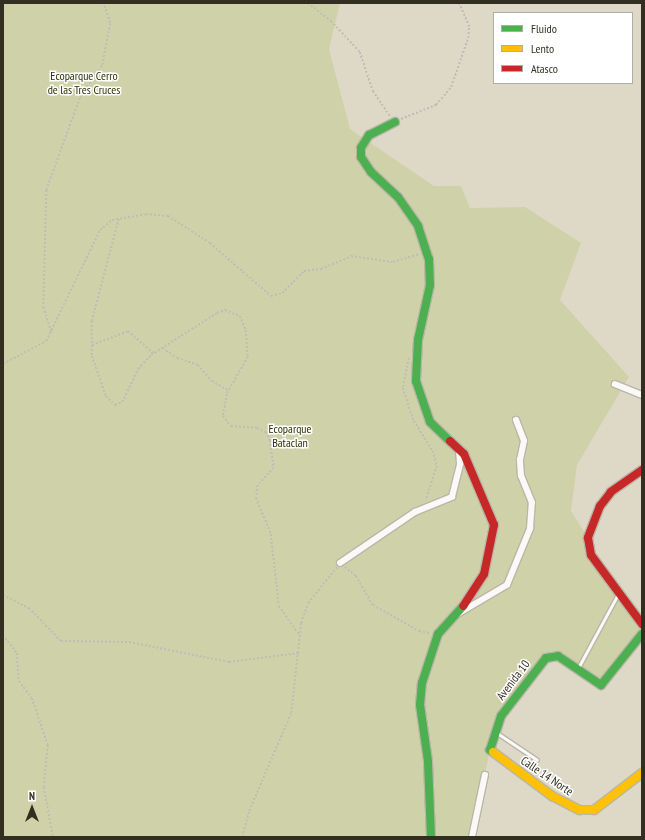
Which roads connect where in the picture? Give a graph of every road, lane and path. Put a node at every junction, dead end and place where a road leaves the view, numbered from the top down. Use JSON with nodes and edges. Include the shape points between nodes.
{"nodes":[{"id":1,"x":103,"y":3,"type":"edge"},
{"id":2,"x":308,"y":3,"type":"edge"},
{"id":3,"x":459,"y":3,"type":"edge"},
{"id":4,"x":395,"y":122,"type":"junction"},
{"id":5,"x":119,"y":219,"type":"junction"},
{"id":6,"x":427,"y":252,"type":"junction"},
{"id":7,"x":51,"y":334,"type":"junction"},
{"id":8,"x":92,"y":345,"type":"junction"},
{"id":9,"x":163,"y":348,"type":"junction"},
{"id":10,"x":417,"y":353,"type":"junction"},
{"id":11,"x":154,"y":354,"type":"junction"},
{"id":12,"x":3,"y":364,"type":"edge"},
{"id":13,"x":615,"y":384,"type":"dead end"},
{"id":14,"x":229,"y":391,"type":"junction"},
{"id":15,"x":642,"y":395,"type":"edge"},
{"id":16,"x":516,"y":420,"type":"dead end"},
{"id":17,"x":459,"y":450,"type":"junction"},
{"id":18,"x":642,"y":470,"type":"edge"},
{"id":19,"x":420,"y":511,"type":"junction"},
{"id":20,"x":340,"y":563,"type":"junction"},
{"id":21,"x":620,"y":591,"type":"junction"},
{"id":22,"x":3,"y":595,"type":"edge"},
{"id":23,"x":454,"y":616,"type":"junction"},
{"id":24,"x":642,"y":624,"type":"edge"},
{"id":25,"x":438,"y":634,"type":"junction"},
{"id":26,"x":642,"y":634,"type":"edge"},
{"id":27,"x":3,"y":635,"type":"edge"},
{"id":28,"x":300,"y":636,"type":"junction"},
{"id":29,"x":298,"y":653,"type":"junction"},
{"id":30,"x":577,"y":670,"type":"junction"},
{"id":31,"x":494,"y":730,"type":"junction"},
{"id":32,"x":490,"y":750,"type":"joint"},
{"id":33,"x":537,"y":760,"type":"dead end"},
{"id":34,"x":642,"y":773,"type":"edge"},
{"id":35,"x":485,"y":775,"type":"dead end"},
{"id":36,"x":53,"y":837,"type":"edge"},
{"id":37,"x":242,"y":837,"type":"edge"},
{"id":38,"x":431,"y":837,"type":"edge"},
{"id":39,"x":472,"y":837,"type":"edge"}],
"edges":[{"from":1,"to":7,"type":"path","via":[[110,23],[102,65],[80,97],[46,190],[43,308]]},
{"from":2,"to":4,"type":"path","via":[[331,21],[360,52],[373,91]]},
{"from":3,"to":4,"type":"path","via":[[469,27],[468,38],[451,86],[436,105]]},
{"from":4,"to":6,"type":"street","via":[[369,135],[361,148],[361,157],[414,217]]},
{"from":5,"to":6,"type":"path","via":[[146,214],[168,216],[181,223],[271,296],[282,293],[304,271],[321,268],[350,256],[393,262]]},
{"from":5,"to":7,"type":"path","via":[[100,230]]},
{"from":5,"to":8,"type":"path","via":[[117,237],[94,308]]},
{"from":6,"to":10,"type":"street","via":[[430,285]]},
{"from":7,"to":12,"type":"path","via":[[46,341]]},
{"from":8,"to":11,"type":"path","via":[[128,331]]},
{"from":8,"to":11,"type":"path","via":[[92,356],[106,396],[115,405],[125,398],[138,369]]},
{"from":9,"to":11,"type":"path"},
{"from":9,"to":14,"type":"path","via":[[178,358],[198,365],[212,382]]},
{"from":9,"to":14,"type":"path","via":[[217,313],[235,312],[246,330],[248,357]]},
{"from":10,"to":17,"type":"street","via":[[416,381],[424,409],[430,422]]},
{"from":10,"to":19,"type":"path","via":[[407,360],[403,388],[414,421],[433,450],[437,466]]},
{"from":13,"to":15,"type":"street"},
{"from":14,"to":28,"type":"path","via":[[223,408],[227,423],[242,429],[257,428],[266,432],[270,440],[274,468],[258,485],[256,498],[271,534],[279,606]]},
{"from":16,"to":23,"type":"street","via":[[524,442],[520,460],[521,476],[532,503],[530,529],[507,586]]},
{"from":17,"to":19,"type":"street","via":[[460,464],[452,497]]},
{"from":17,"to":23,"type":"street","via":[[469,464],[494,525],[484,574],[470,598]]},
{"from":18,"to":21,"type":"street","via":[[611,492],[595,516],[588,538],[591,555]]},
{"from":19,"to":20,"type":"street"},
{"from":20,"to":25,"type":"path","via":[[356,576],[373,605],[419,631]]},
{"from":20,"to":28,"type":"path","via":[[308,603]]},
{"from":21,"to":24,"type":"street"},
{"from":21,"to":30,"type":"lane"},
{"from":22,"to":29,"type":"path","via":[[29,608],[61,640],[129,642],[229,662]]},
{"from":23,"to":25,"type":"street"},
{"from":25,"to":38,"type":"street","via":[[422,683],[420,705],[428,760],[426,795]]},
{"from":26,"to":30,"type":"street","name":"Avenida 10","via":[[604,684],[596,684]]},
{"from":27,"to":36,"type":"path","via":[[17,653],[19,681],[32,698],[48,745],[44,787]]},
{"from":28,"to":29,"type":"path"},
{"from":29,"to":37,"type":"path","via":[[291,713],[249,811]]},
{"from":30,"to":31,"type":"street","name":"Avenida 10","via":[[558,656],[546,658]]},
{"from":31,"to":32,"type":"street","name":"Avenida 10"},
{"from":31,"to":33,"type":"lane"},
{"from":32,"to":34,"type":"street","name":"Calle 14 Norte","via":[[552,796],[580,810],[594,810]]},
{"from":35,"to":39,"type":"street"}]}
